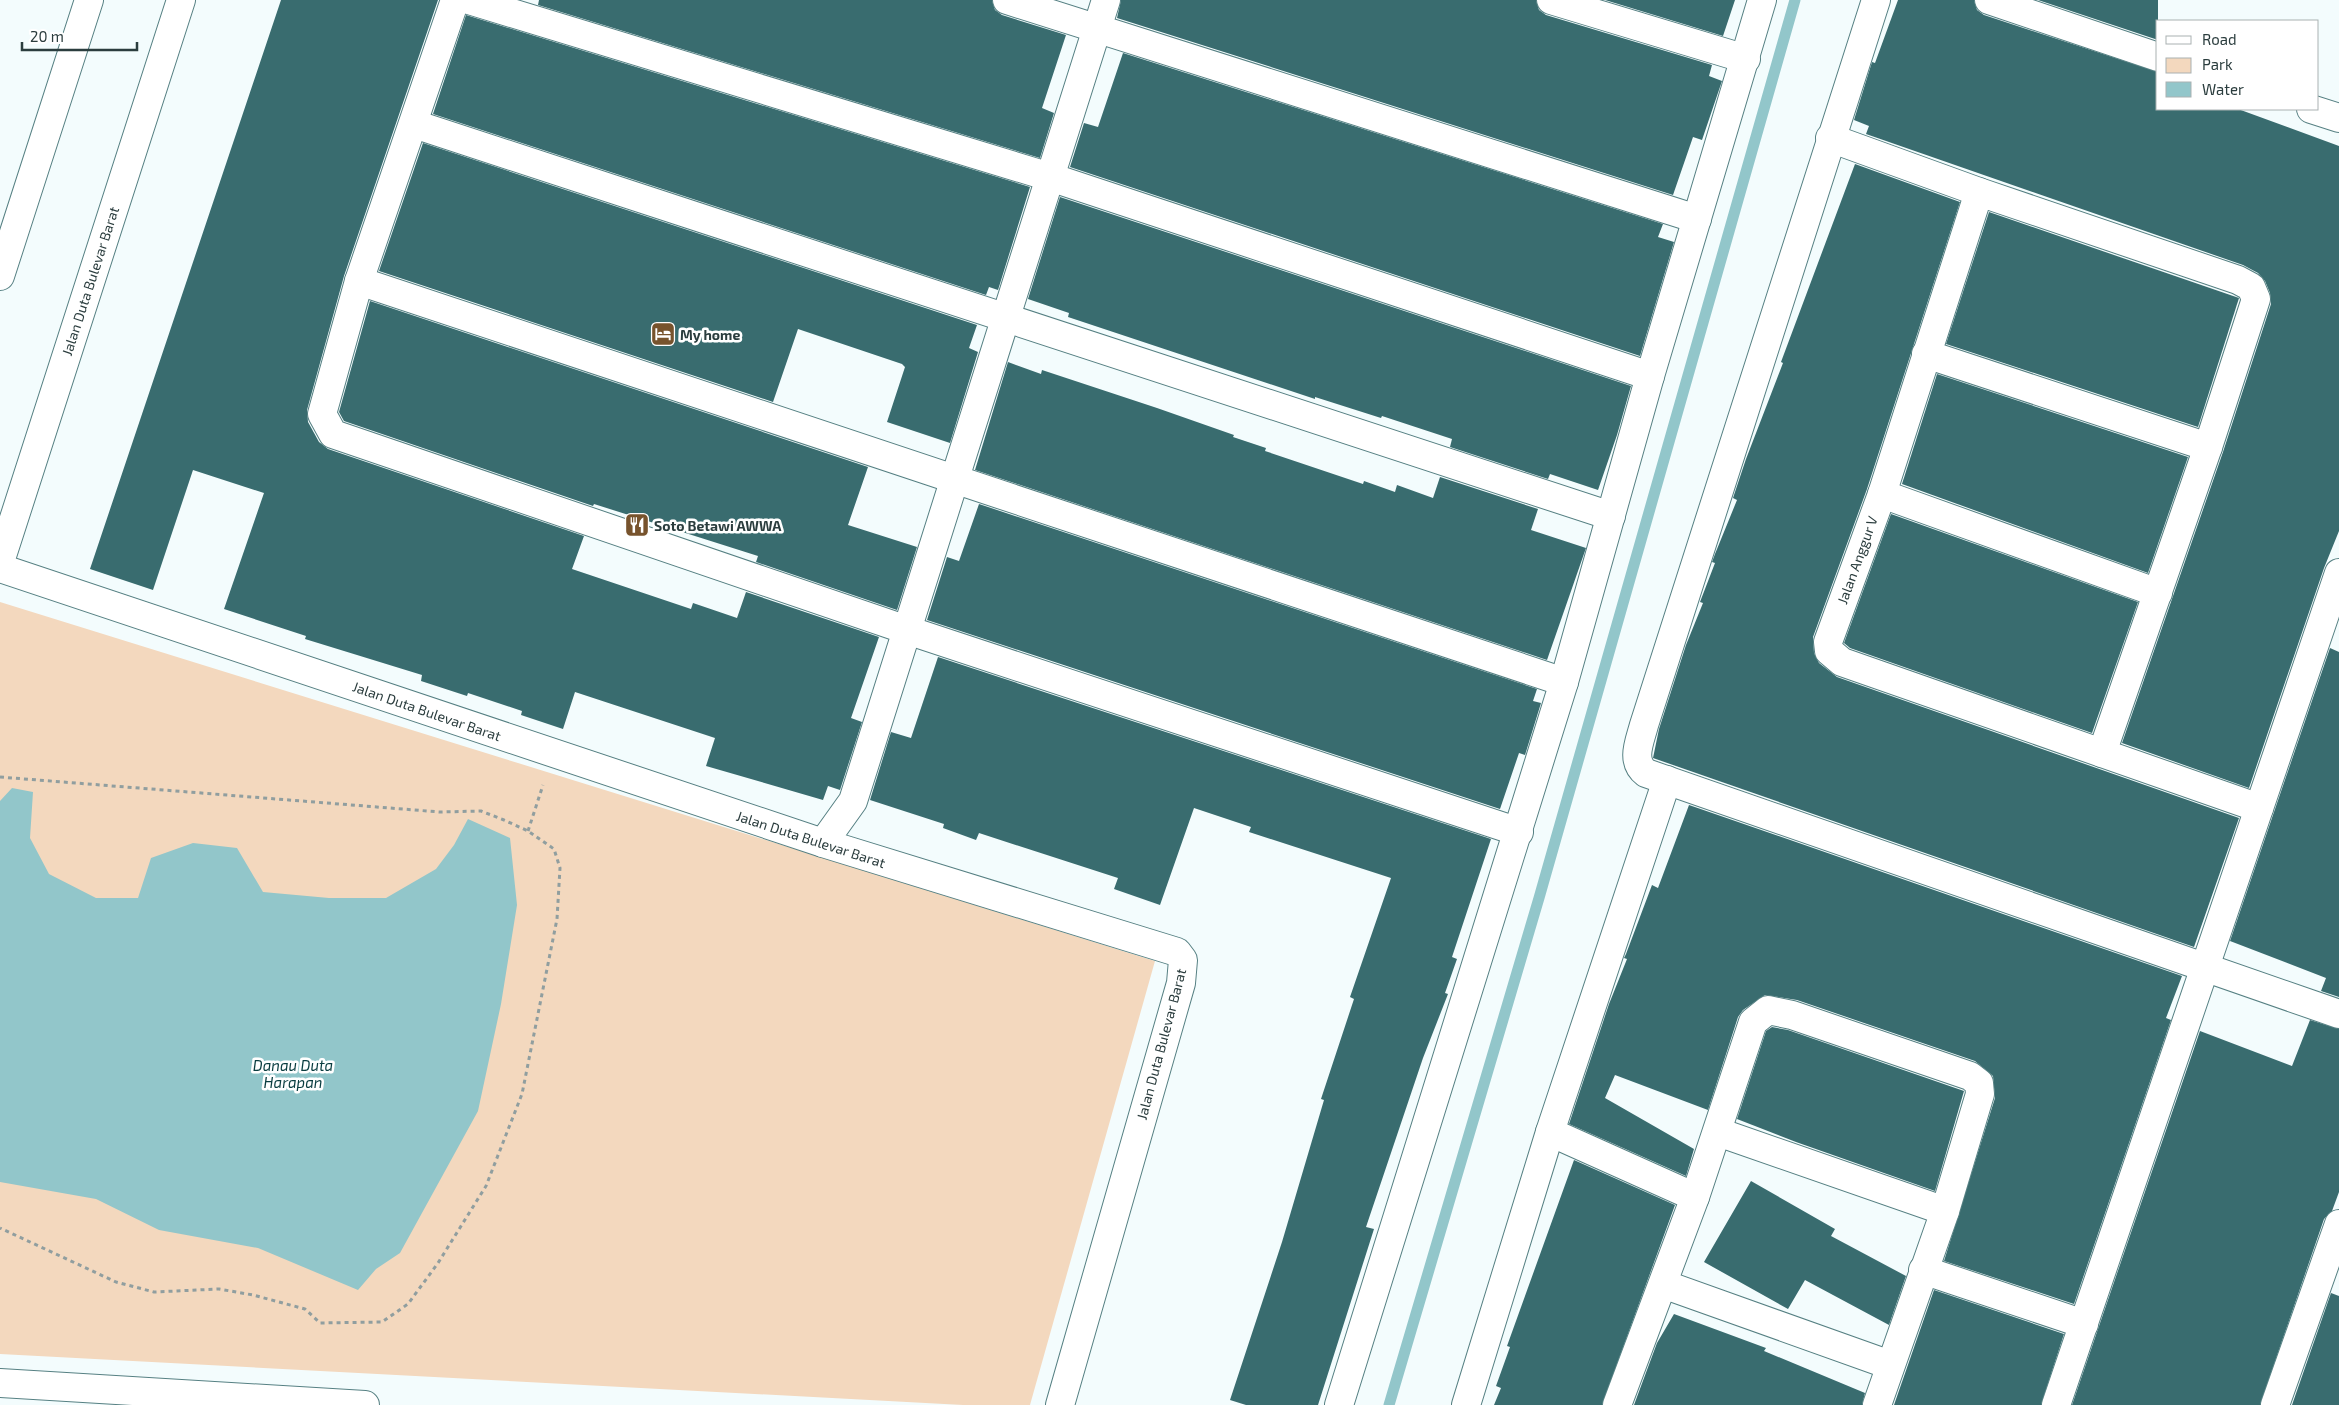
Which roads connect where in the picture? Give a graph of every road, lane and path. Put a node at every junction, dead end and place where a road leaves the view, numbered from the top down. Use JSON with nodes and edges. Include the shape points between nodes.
{"nodes":[{"id":1,"x":89,"y":0,"type":"edge"},
{"id":2,"x":181,"y":0,"type":"edge"},
{"id":3,"x":455,"y":0,"type":"edge"},
{"id":4,"x":469,"y":0,"type":"edge"},
{"id":5,"x":1007,"y":0,"type":"edge"},
{"id":6,"x":1106,"y":0,"type":"edge"},
{"id":7,"x":1551,"y":0,"type":"edge"},
{"id":8,"x":1762,"y":0,"type":"edge"},
{"id":9,"x":1876,"y":0,"type":"edge"},
{"id":10,"x":1989,"y":0,"type":"edge"},
{"id":11,"x":1097,"y":30,"type":"junction"},
{"id":12,"x":2156,"y":56,"type":"edge"},
{"id":13,"x":1746,"y":59,"type":"junction"},
{"id":14,"x":2314,"y":110,"type":"edge"},
{"id":15,"x":2339,"y":118,"type":"edge"},
{"id":16,"x":414,"y":124,"type":"junction"},
{"id":17,"x":1830,"y":138,"type":"junction"},
{"id":18,"x":1050,"y":177,"type":"junction"},
{"id":19,"x":1979,"y":192,"type":"junction"},
{"id":20,"x":1697,"y":219,"type":"junction"},
{"id":21,"x":0,"y":276,"type":"edge"},
{"id":22,"x":359,"y":281,"type":"junction"},
{"id":23,"x":1006,"y":317,"type":"junction"},
{"id":24,"x":1926,"y":354,"type":"junction"},
{"id":25,"x":1650,"y":376,"type":"junction"},
{"id":26,"x":2208,"y":447,"type":"junction"},
{"id":27,"x":955,"y":478,"type":"junction"},
{"id":28,"x":1882,"y":494,"type":"junction"},
{"id":29,"x":1611,"y":516,"type":"junction"},
{"id":30,"x":0,"y":562,"type":"edge"},
{"id":31,"x":0,"y":568,"type":"edge"},
{"id":32,"x":2339,"y":573,"type":"edge"},
{"id":33,"x":2158,"y":593,"type":"junction"},
{"id":34,"x":907,"y":630,"type":"junction"},
{"id":35,"x":1564,"y":682,"type":"junction"},
{"id":36,"x":553,"y":753,"type":"junction"},
{"id":37,"x":2102,"y":753,"type":"junction"},
{"id":38,"x":0,"y":777,"type":"edge"},
{"id":39,"x":1667,"y":780,"type":"junction"},
{"id":40,"x":2259,"y":808,"type":"junction"},
{"id":41,"x":528,"y":831,"type":"junction"},
{"id":42,"x":1519,"y":832,"type":"junction"},
{"id":43,"x":823,"y":844,"type":"junction"},
{"id":44,"x":2205,"y":966,"type":"junction"},
{"id":45,"x":2339,"y":1014,"type":"edge"},
{"id":46,"x":1550,"y":1132,"type":"junction"},
{"id":47,"x":1718,"y":1132,"type":"junction"},
{"id":48,"x":1695,"y":1197,"type":"junction"},
{"id":49,"x":1945,"y":1211,"type":"junction"},
{"id":50,"x":2339,"y":1224,"type":"edge"},
{"id":51,"x":0,"y":1228,"type":"edge"},
{"id":52,"x":1923,"y":1270,"type":"junction"},
{"id":53,"x":1664,"y":1284,"type":"junction"},
{"id":54,"x":2084,"y":1324,"type":"junction"},
{"id":55,"x":1890,"y":1365,"type":"junction"},
{"id":56,"x":0,"y":1383,"type":"edge"},
{"id":57,"x":365,"y":1405,"type":"edge"},
{"id":58,"x":1060,"y":1405,"type":"edge"},
{"id":59,"x":1339,"y":1405,"type":"edge"},
{"id":60,"x":1466,"y":1405,"type":"edge"},
{"id":61,"x":1617,"y":1405,"type":"edge"},
{"id":62,"x":1877,"y":1405,"type":"edge"},
{"id":63,"x":2056,"y":1405,"type":"edge"},
{"id":64,"x":2275,"y":1405,"type":"edge"}],
"edges":[{"from":1,"to":21,"type":"street"},
{"from":2,"to":30,"type":"street","name":"Jalan Duta Bulevar Barat"},
{"from":3,"to":16,"type":"street"},
{"from":4,"to":18,"type":"street"},
{"from":5,"to":11,"type":"street"},
{"from":6,"to":11,"type":"street"},
{"from":7,"to":13,"type":"street"},
{"from":8,"to":13,"type":"street"},
{"from":9,"to":17,"type":"street"},
{"from":10,"to":12,"type":"street"},
{"from":11,"to":18,"type":"street"},
{"from":11,"to":20,"type":"street"},
{"from":13,"to":20,"type":"street"},
{"from":14,"to":15,"type":"street"},
{"from":16,"to":22,"type":"street"},
{"from":16,"to":23,"type":"street"},
{"from":17,"to":19,"type":"street"},
{"from":17,"to":39,"type":"street","via":[[1638,746],[1639,768]]},
{"from":18,"to":23,"type":"street"},
{"from":18,"to":25,"type":"street"},
{"from":19,"to":24,"type":"street","name":"Jalan Anggur V"},
{"from":19,"to":26,"type":"street","via":[[2238,280],[2250,287],[2256,300]]},
{"from":20,"to":25,"type":"street"},
{"from":22,"to":27,"type":"street"},
{"from":22,"to":34,"type":"street","via":[[322,414],[333,434]]},
{"from":23,"to":27,"type":"street"},
{"from":23,"to":29,"type":"street"},
{"from":24,"to":26,"type":"street"},
{"from":24,"to":28,"type":"street","name":"Jalan Anggur V"},
{"from":25,"to":29,"type":"street"},
{"from":26,"to":33,"type":"street"},
{"from":27,"to":34,"type":"street"},
{"from":27,"to":35,"type":"street"},
{"from":28,"to":33,"type":"street"},
{"from":28,"to":37,"type":"street","name":"Jalan Anggur V","via":[[1828,642],[1829,651],[1842,662]]},
{"from":29,"to":35,"type":"street"},
{"from":31,"to":36,"type":"street","name":"Jalan Duta Bulevar Barat"},
{"from":32,"to":40,"type":"street"},
{"from":33,"to":37,"type":"street"},
{"from":34,"to":42,"type":"street"},
{"from":34,"to":43,"type":"street","via":[[853,801]]},
{"from":35,"to":42,"type":"street"},
{"from":36,"to":41,"type":"path"},
{"from":36,"to":43,"type":"street","name":"Jalan Duta Bulevar Barat"},
{"from":37,"to":40,"type":"street","name":"Jalan Anggur V"},
{"from":38,"to":41,"type":"path","via":[[440,812],[481,811]]},
{"from":39,"to":44,"type":"street"},
{"from":39,"to":46,"type":"street"},
{"from":40,"to":44,"type":"street"},
{"from":41,"to":51,"type":"path","via":[[554,849],[560,868],[558,919],[522,1094],[486,1186],[408,1304],[382,1322],[320,1323],[305,1309],[253,1295],[219,1289],[154,1292],[116,1282]]},
{"from":42,"to":59,"type":"street"},
{"from":43,"to":58,"type":"street","name":"Jalan Duta Bulevar Barat","via":[[1177,952],[1183,960],[1181,983]]},
{"from":44,"to":45,"type":"street"},
{"from":44,"to":54,"type":"street"},
{"from":46,"to":48,"type":"street"},
{"from":46,"to":60,"type":"street"},
{"from":47,"to":48,"type":"street"},
{"from":47,"to":49,"type":"street"},
{"from":47,"to":49,"type":"street","via":[[1753,1022],[1768,1010],[1792,1015],[1970,1076],[1979,1083],[1980,1094]]},
{"from":48,"to":53,"type":"street"},
{"from":49,"to":52,"type":"street"},
{"from":50,"to":64,"type":"street"},
{"from":52,"to":54,"type":"street"},
{"from":52,"to":55,"type":"street"},
{"from":53,"to":55,"type":"street"},
{"from":53,"to":61,"type":"street"},
{"from":54,"to":63,"type":"street"},
{"from":55,"to":62,"type":"street"},
{"from":56,"to":57,"type":"street"}]}
